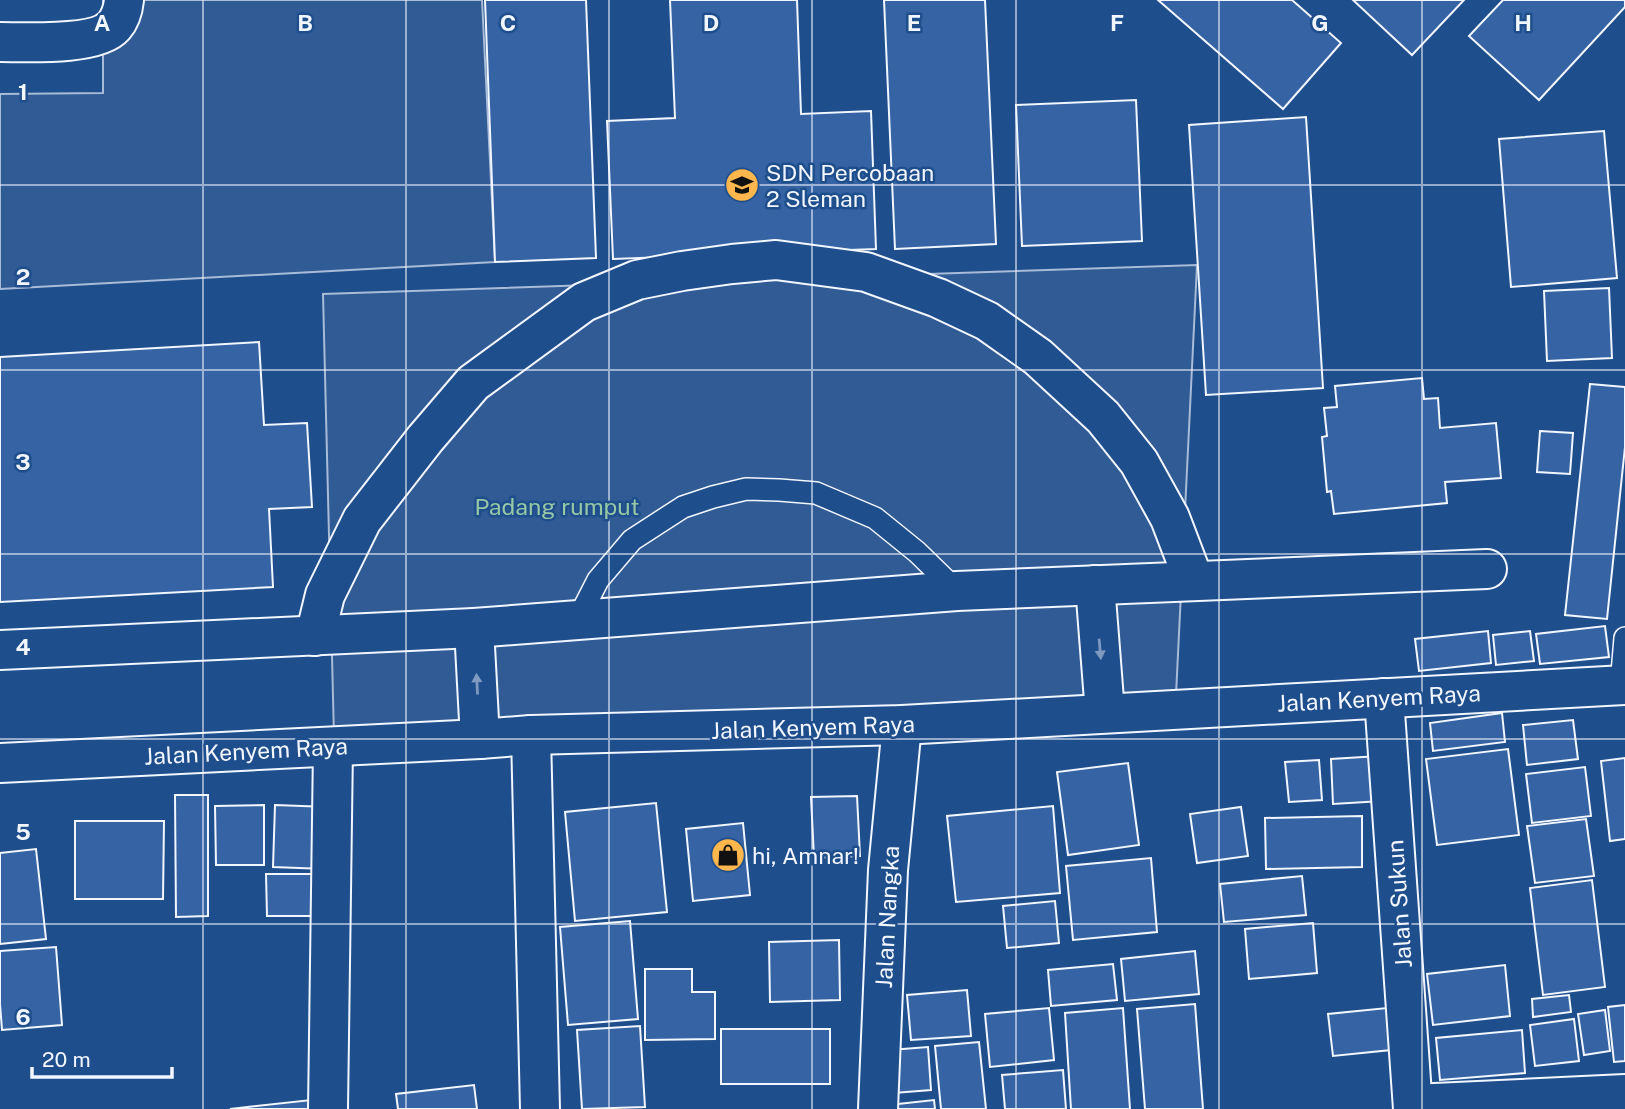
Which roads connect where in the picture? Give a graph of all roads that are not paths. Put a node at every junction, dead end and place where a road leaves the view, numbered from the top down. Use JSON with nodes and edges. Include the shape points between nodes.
{"nodes":[{"id":1,"x":124,"y":0,"type":"edge"},
{"id":2,"x":0,"y":42,"type":"edge"},
{"id":3,"x":1487,"y":569,"type":"dead end"},
{"id":4,"x":1194,"y":581,"type":"junction"},
{"id":5,"x":1095,"y":585,"type":"junction"},
{"id":6,"x":957,"y":591,"type":"junction"},
{"id":7,"x":577,"y":621,"type":"junction"},
{"id":8,"x":474,"y":628,"type":"junction"},
{"id":9,"x":315,"y":636,"type":"junction"},
{"id":10,"x":1625,"y":638,"type":"edge"},
{"id":11,"x":0,"y":650,"type":"edge"},
{"id":12,"x":1623,"y":685,"type":"edge"},
{"id":13,"x":1384,"y":698,"type":"junction"},
{"id":14,"x":1105,"y":713,"type":"junction"},
{"id":15,"x":902,"y":725,"type":"junction"},
{"id":16,"x":531,"y":735,"type":"junction"},
{"id":17,"x":480,"y":739,"type":"junction"},
{"id":18,"x":333,"y":747,"type":"junction"},
{"id":19,"x":0,"y":763,"type":"edge"},
{"id":20,"x":1625,"y":1094,"type":"edge"},
{"id":21,"x":1413,"y":1107,"type":"edge"},
{"id":22,"x":328,"y":1109,"type":"edge"},
{"id":23,"x":540,"y":1109,"type":"edge"},
{"id":24,"x":878,"y":1109,"type":"edge"}],
"edges":[{"from":1,"to":2,"type":"street","via":[[113,28],[94,37]]},
{"from":3,"to":4,"type":"street"},
{"from":4,"to":5,"type":"street"},
{"from":4,"to":9,"type":"street","via":[[1170,518],[1139,462],[1104,417],[1038,357],[987,321],[938,298],[866,272],[776,260],[682,271],[638,280],[595,297],[472,383],[362,520],[325,595]]},
{"from":5,"to":6,"type":"street"},
{"from":5,"to":14,"type":"street","one_way":true},
{"from":6,"to":7,"type":"street"},
{"from":6,"to":7,"type":"lane","via":[[875,518],[816,493],[746,489],[683,507],[632,540],[598,579]]},
{"from":7,"to":8,"type":"street"},
{"from":8,"to":9,"type":"street"},
{"from":17,"to":8,"type":"street","one_way":true},
{"from":9,"to":11,"type":"street"},
{"from":10,"to":12,"type":"lane"},
{"from":12,"to":13,"type":"street","name":"Jalan Kenyem Raya"},
{"from":13,"to":14,"type":"street","name":"Jalan Kenyem Raya"},
{"from":13,"to":21,"type":"street","name":"Jalan Sukun"},
{"from":14,"to":15,"type":"street","name":"Jalan Kenyem Raya"},
{"from":15,"to":16,"type":"street","name":"Jalan Kenyem Raya"},
{"from":15,"to":24,"type":"street","name":"Jalan Nangka","via":[[888,870]]},
{"from":16,"to":17,"type":"street","name":"Jalan Kenyem Raya"},
{"from":16,"to":23,"type":"street"},
{"from":17,"to":18,"type":"street","name":"Jalan Kenyem Raya"},
{"from":18,"to":19,"type":"street","name":"Jalan Kenyem Raya"},
{"from":18,"to":22,"type":"street"},
{"from":20,"to":21,"type":"street"}]}
